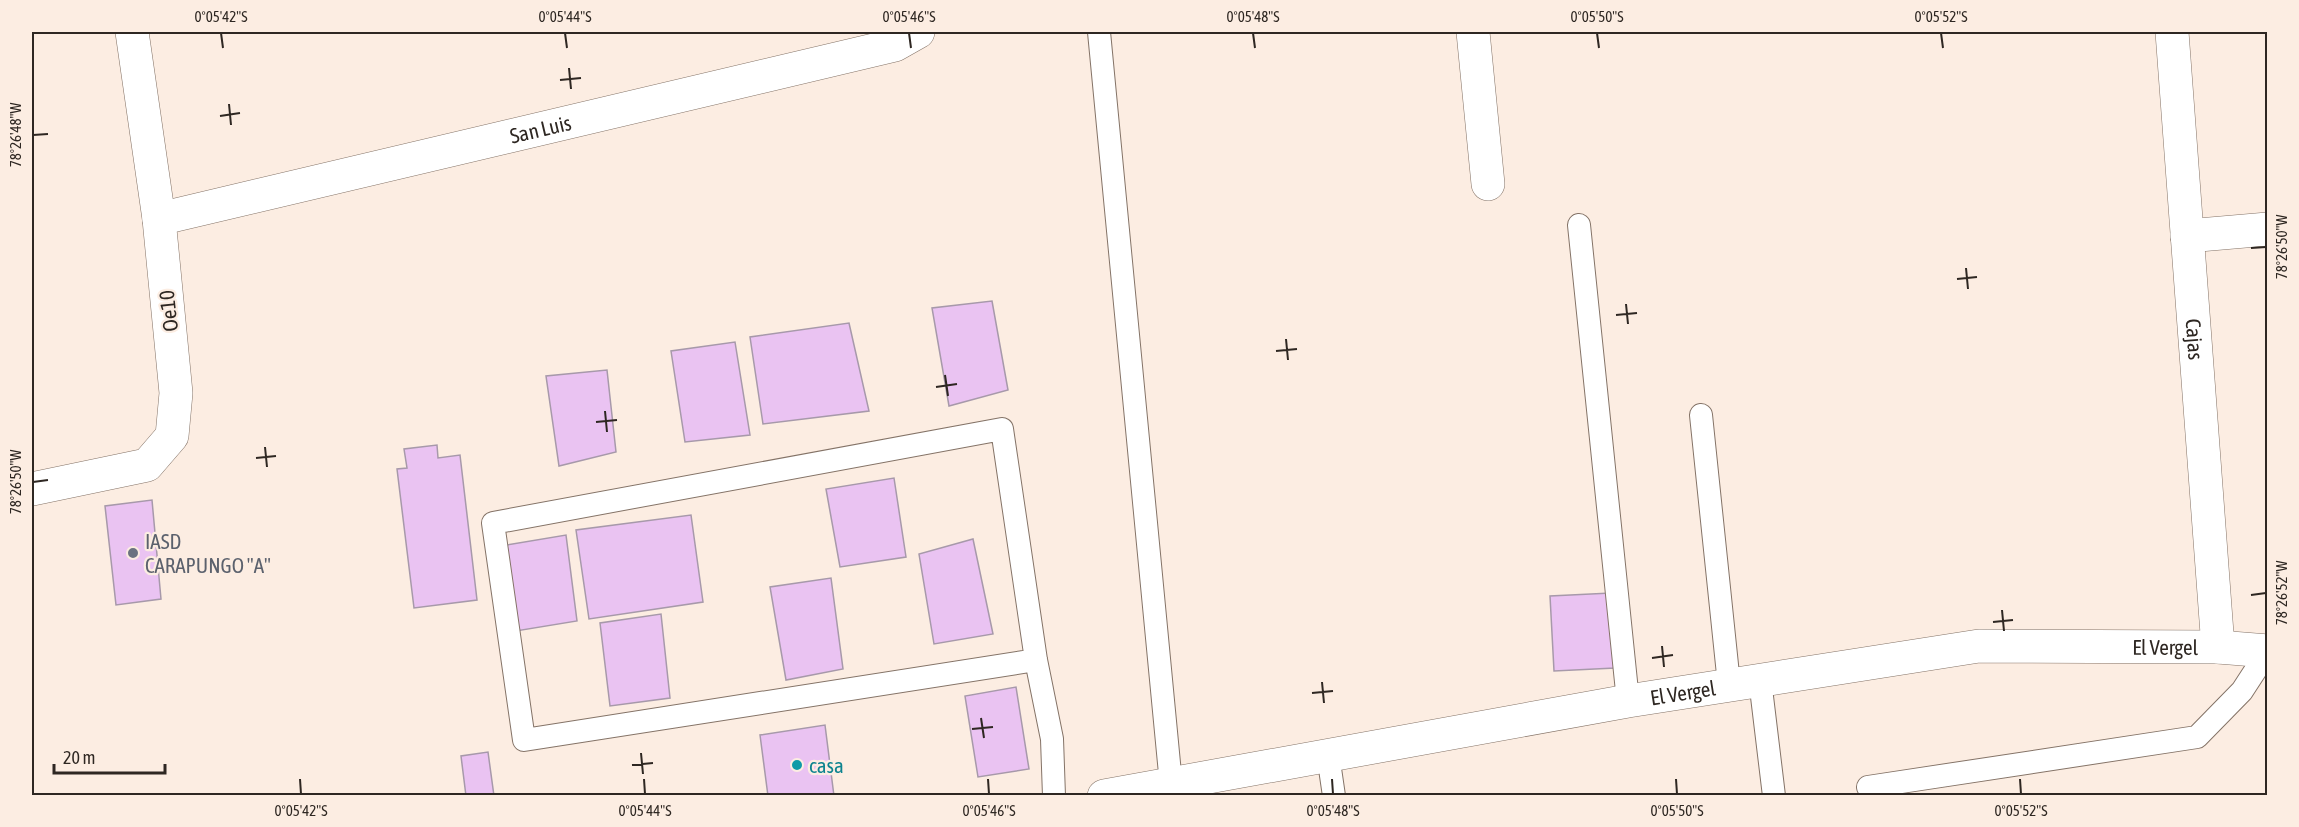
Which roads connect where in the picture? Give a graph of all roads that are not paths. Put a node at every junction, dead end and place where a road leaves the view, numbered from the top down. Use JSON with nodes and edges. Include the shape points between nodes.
{"nodes":[{"id":1,"x":132,"y":32,"type":"edge"},
{"id":2,"x":918,"y":32,"type":"edge"},
{"id":3,"x":1099,"y":32,"type":"edge"},
{"id":4,"x":1473,"y":32,"type":"edge"},
{"id":5,"x":2172,"y":32,"type":"edge"},
{"id":6,"x":1488,"y":184,"type":"dead end"},
{"id":7,"x":159,"y":219,"type":"junction"},
{"id":8,"x":1579,"y":225,"type":"dead end"},
{"id":9,"x":2268,"y":229,"type":"edge"},
{"id":10,"x":2187,"y":236,"type":"junction"},
{"id":11,"x":1701,"y":415,"type":"dead end"},
{"id":12,"x":32,"y":489,"type":"edge"},
{"id":13,"x":2218,"y":647,"type":"junction"},
{"id":14,"x":2268,"y":651,"type":"edge"},
{"id":15,"x":1036,"y":660,"type":"junction"},
{"id":16,"x":1745,"y":682,"type":"junction"},
{"id":17,"x":1628,"y":701,"type":"junction"},
{"id":18,"x":1328,"y":755,"type":"junction"},
{"id":19,"x":1172,"y":784,"type":"junction"},
{"id":20,"x":1217,"y":786,"type":"edge"},
{"id":21,"x":1868,"y":787,"type":"dead end"},
{"id":22,"x":1054,"y":795,"type":"edge"},
{"id":23,"x":1104,"y":795,"type":"edge"},
{"id":24,"x":1334,"y":795,"type":"edge"},
{"id":25,"x":1774,"y":795,"type":"edge"}],
"edges":[{"from":1,"to":7,"type":"street","name":"Oe10"},
{"from":2,"to":7,"type":"street","name":"San Luis","via":[[895,45]]},
{"from":3,"to":19,"type":"lane"},
{"from":4,"to":6,"type":"street"},
{"from":5,"to":10,"type":"street","name":"Cajas"},
{"from":7,"to":12,"type":"street","name":"Oe10","via":[[176,393],[172,436],[147,465]]},
{"from":8,"to":17,"type":"lane"},
{"from":9,"to":10,"type":"street"},
{"from":10,"to":13,"type":"street","name":"Cajas"},
{"from":11,"to":16,"type":"lane"},
{"from":13,"to":14,"type":"street","name":"El Vergel"},
{"from":13,"to":16,"type":"street","name":"El Vergel","via":[[1979,646]]},
{"from":14,"to":21,"type":"lane","via":[[2241,691],[2197,737]]},
{"from":15,"to":15,"type":"lane","via":[[1002,429],[493,523],[524,740]]},
{"from":15,"to":22,"type":"lane","via":[[1052,739]]},
{"from":16,"to":17,"type":"street","name":"El Vergel"},
{"from":16,"to":25,"type":"lane"},
{"from":17,"to":18,"type":"street","name":"El Vergel"},
{"from":18,"to":20,"type":"street","name":"El Vergel"},
{"from":18,"to":24,"type":"lane"},
{"from":19,"to":20,"type":"street","name":"El Vergel"},
{"from":19,"to":23,"type":"street","name":"El Vergel"}]}
